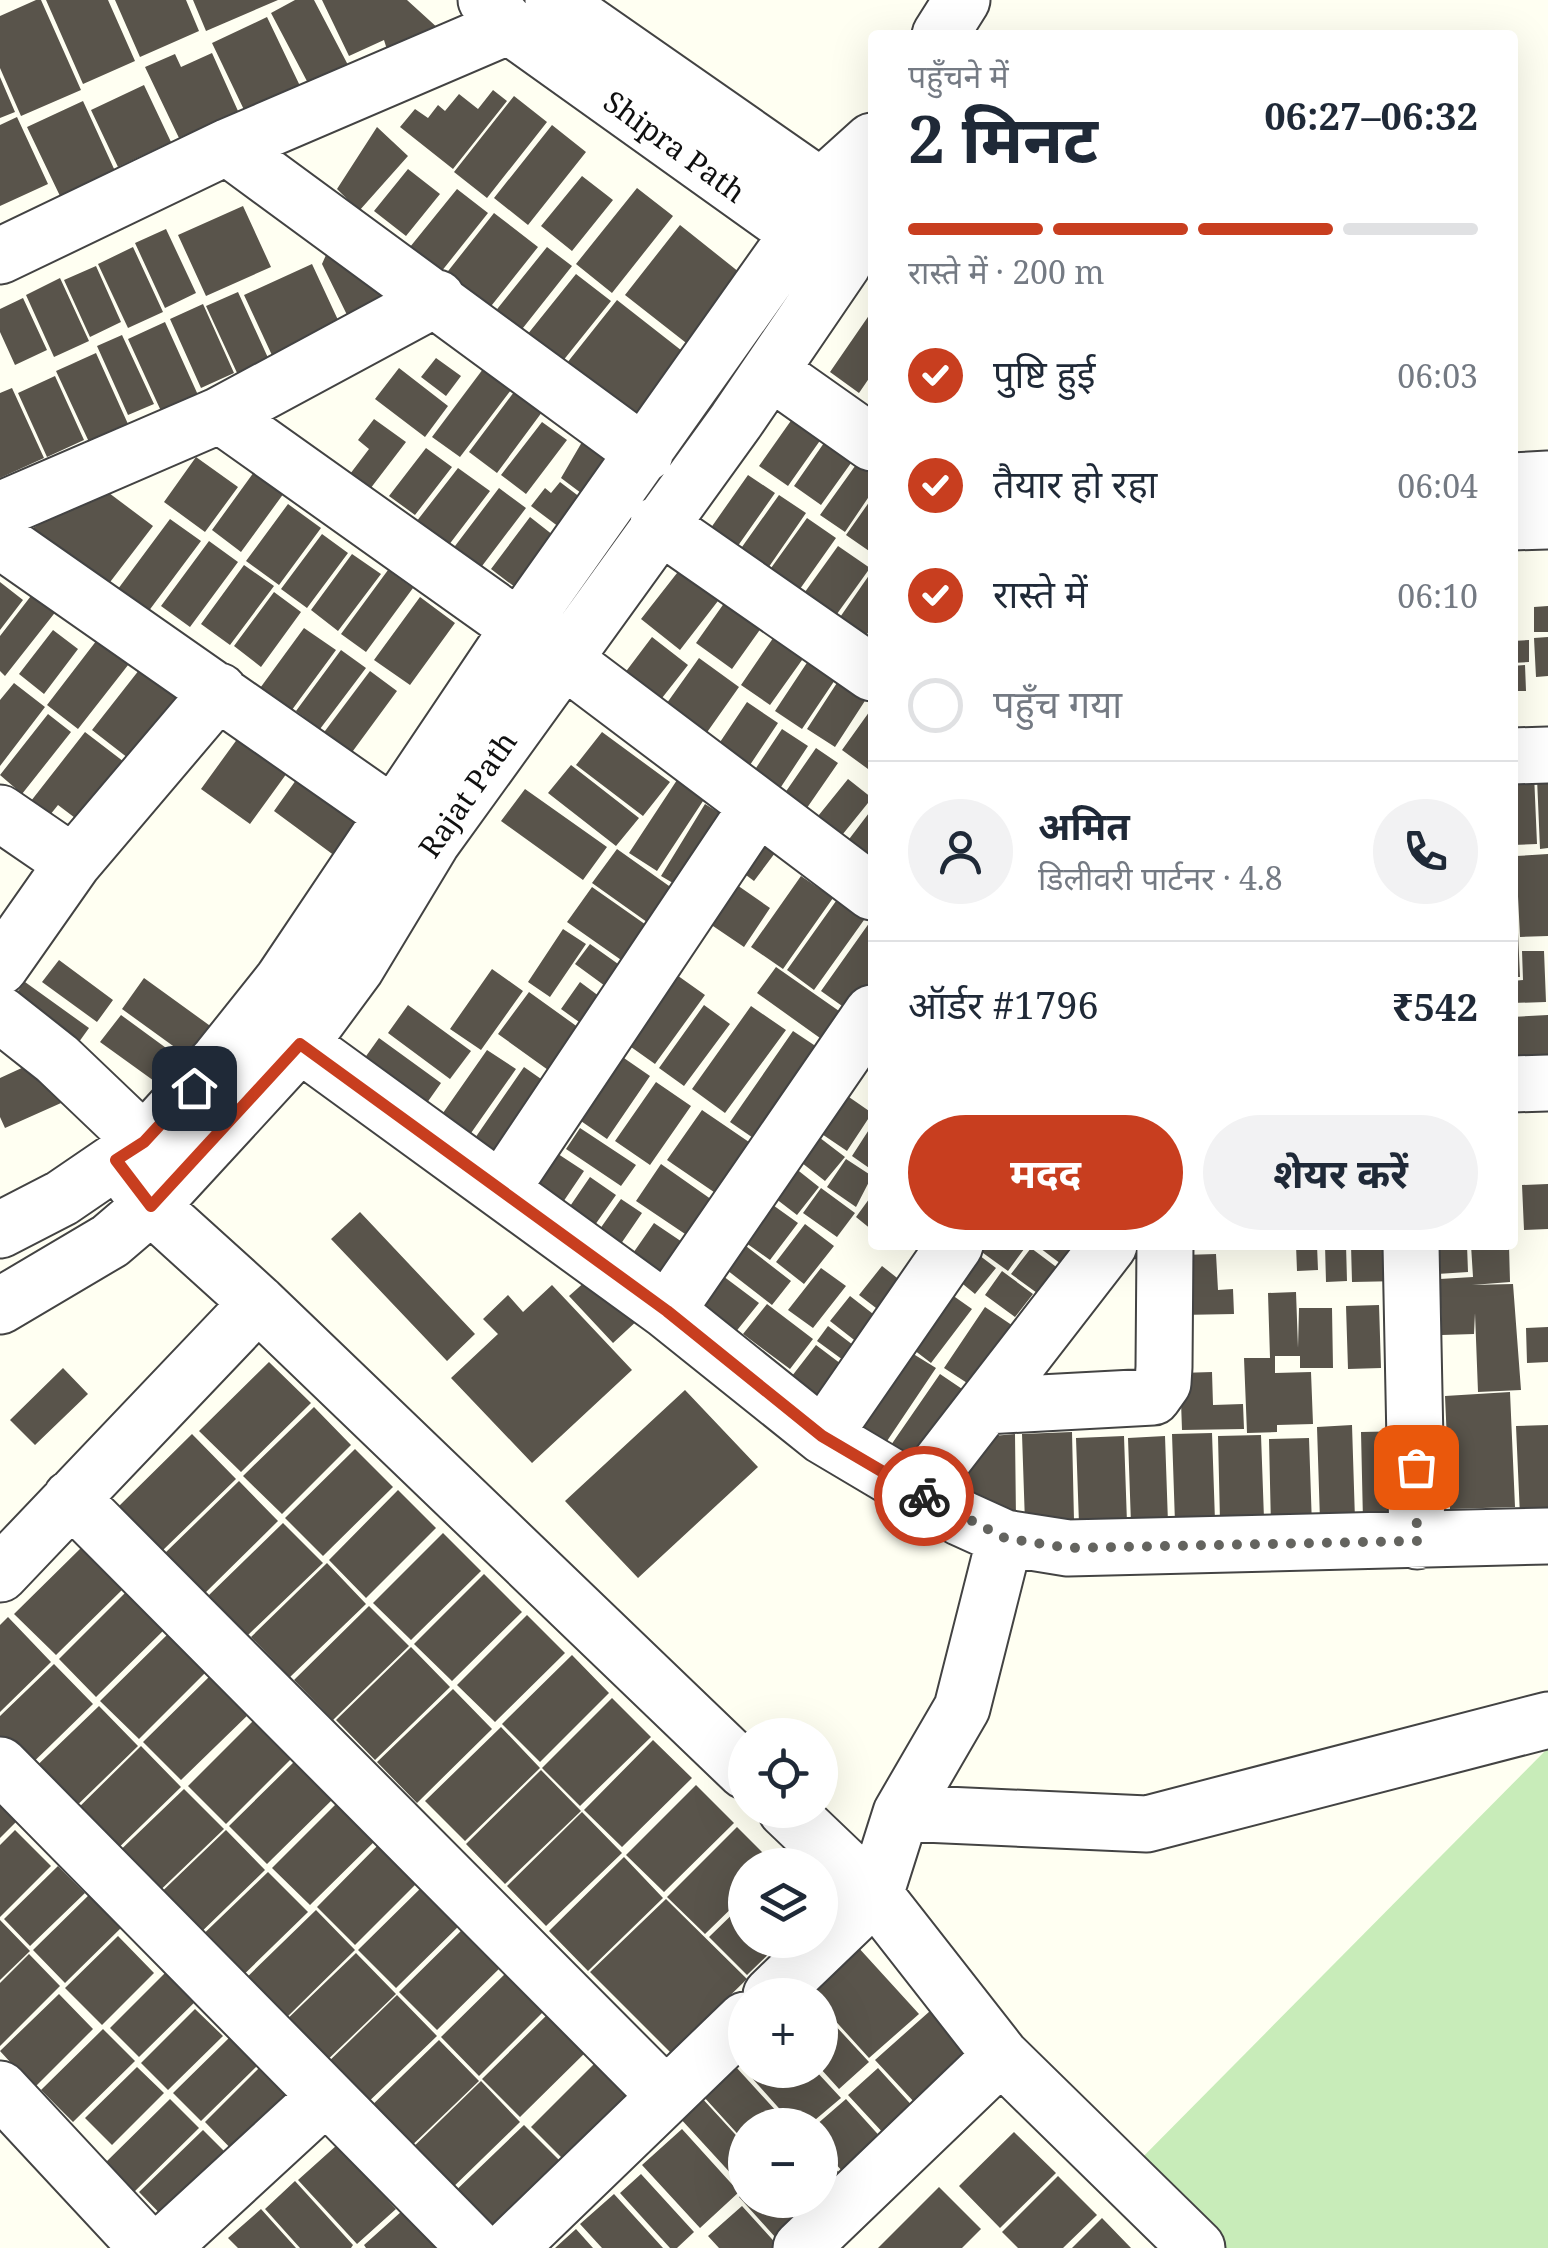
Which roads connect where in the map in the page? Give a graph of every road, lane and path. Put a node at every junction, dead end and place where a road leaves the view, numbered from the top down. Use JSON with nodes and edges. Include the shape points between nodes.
{"nodes":[{"id":1,"x":962,"y":0,"type":"edge"},
{"id":2,"x":516,"y":9,"type":"edge"},
{"id":3,"x":943,"y":30,"type":"edge"},
{"id":4,"x":227,"y":147,"type":"junction"},
{"id":5,"x":868,"y":156,"type":"edge"},
{"id":6,"x":845,"y":234,"type":"edge"},
{"id":7,"x":0,"y":256,"type":"edge"},
{"id":8,"x":438,"y":298,"type":"junction"},
{"id":9,"x":770,"y":371,"type":"junction"},
{"id":10,"x":220,"y":415,"type":"junction"},
{"id":11,"x":868,"y":440,"type":"edge"},
{"id":12,"x":645,"y":454,"type":"junction"},
{"id":13,"x":1548,"y":479,"type":"edge"},
{"id":14,"x":1518,"y":481,"type":"edge"},
{"id":15,"x":0,"y":510,"type":"edge"},
{"id":16,"x":1548,"y":521,"type":"edge"},
{"id":17,"x":1518,"y":522,"type":"edge"},
{"id":18,"x":658,"y":524,"type":"junction"},
{"id":19,"x":0,"y":540,"type":"edge"},
{"id":20,"x":541,"y":644,"type":"junction"},
{"id":21,"x":868,"y":670,"type":"edge"},
{"id":22,"x":219,"y":691,"type":"junction"},
{"id":23,"x":1548,"y":755,"type":"edge"},
{"id":24,"x":1518,"y":756,"type":"edge"},
{"id":25,"x":758,"y":806,"type":"junction"},
{"id":26,"x":0,"y":814,"type":"edge"},
{"id":27,"x":412,"y":828,"type":"junction"},
{"id":28,"x":73,"y":863,"type":"junction"},
{"id":29,"x":868,"y":889,"type":"edge"},
{"id":30,"x":0,"y":968,"type":"edge"},
{"id":31,"x":0,"y":1014,"type":"edge"},
{"id":32,"x":868,"y":1020,"type":"edge"},
{"id":33,"x":300,"y":1044,"type":"junction"},
{"id":34,"x":1548,"y":1083,"type":"edge"},
{"id":35,"x":1518,"y":1084,"type":"edge"},
{"id":36,"x":130,"y":1151,"type":"junction"},
{"id":37,"x":500,"y":1190,"type":"junction"},
{"id":38,"x":151,"y":1206,"type":"junction"},
{"id":39,"x":0,"y":1230,"type":"edge"},
{"id":40,"x":951,"y":1250,"type":"edge"},
{"id":41,"x":1106,"y":1250,"type":"edge"},
{"id":42,"x":1165,"y":1250,"type":"edge"},
{"id":43,"x":1410,"y":1250,"type":"edge"},
{"id":44,"x":258,"y":1302,"type":"junction"},
{"id":45,"x":0,"y":1306,"type":"edge"},
{"id":46,"x":667,"y":1311,"type":"junction"},
{"id":47,"x":985,"y":1406,"type":"junction"},
{"id":48,"x":822,"y":1436,"type":"junction"},
{"id":49,"x":918,"y":1492,"type":"junction"},
{"id":50,"x":72,"y":1498,"type":"junction"},
{"id":51,"x":1548,"y":1536,"type":"edge"},
{"id":52,"x":1005,"y":1538,"type":"junction"},
{"id":53,"x":1417,"y":1541,"type":"junction"},
{"id":54,"x":0,"y":1574,"type":"edge"},
{"id":55,"x":1548,"y":1720,"type":"edge"},
{"id":56,"x":728,"y":1754,"type":"edge"},
{"id":57,"x":0,"y":1765,"type":"edge"},
{"id":58,"x":901,"y":1813,"type":"junction"},
{"id":59,"x":805,"y":1828,"type":"edge"},
{"id":60,"x":875,"y":1896,"type":"junction"},
{"id":61,"x":789,"y":1978,"type":"edge"},
{"id":62,"x":728,"y":2036,"type":"edge"},
{"id":63,"x":1001,"y":2056,"type":"junction"},
{"id":64,"x":0,"y":2089,"type":"edge"},
{"id":65,"x":666,"y":2096,"type":"junction"},
{"id":66,"x":324,"y":2097,"type":"junction"},
{"id":67,"x":820,"y":2242,"type":"edge"},
{"id":68,"x":148,"y":2248,"type":"edge"},
{"id":69,"x":161,"y":2248,"type":"edge"},
{"id":70,"x":476,"y":2248,"type":"edge"},
{"id":71,"x":508,"y":2248,"type":"edge"},
{"id":72,"x":1197,"y":2248,"type":"edge"}],
"edges":[{"from":1,"to":3,"type":"street"},
{"from":2,"to":4,"type":"street"},
{"from":2,"to":6,"type":"street","name":"Shipra Path"},
{"from":4,"to":7,"type":"street"},
{"from":4,"to":8,"type":"street"},
{"from":5,"to":6,"type":"street"},
{"from":6,"to":9,"type":"street","name":"Rajat Path"},
{"from":6,"to":12,"type":"street","name":"Rajat Path"},
{"from":8,"to":10,"type":"street"},
{"from":8,"to":12,"type":"street"},
{"from":9,"to":11,"type":"street"},
{"from":9,"to":18,"type":"street","name":"Rajat Path"},
{"from":10,"to":15,"type":"street"},
{"from":10,"to":20,"type":"street"},
{"from":12,"to":20,"type":"street","name":"Rajat Path"},
{"from":13,"to":14,"type":"street"},
{"from":16,"to":17,"type":"street"},
{"from":18,"to":20,"type":"street","name":"Rajat Path"},
{"from":18,"to":21,"type":"street"},
{"from":19,"to":22,"type":"street"},
{"from":20,"to":25,"type":"street"},
{"from":20,"to":27,"type":"street","name":"Rajat Path"},
{"from":22,"to":27,"type":"street"},
{"from":22,"to":28,"type":"street"},
{"from":23,"to":24,"type":"street"},
{"from":25,"to":29,"type":"street"},
{"from":25,"to":37,"type":"street"},
{"from":26,"to":28,"type":"street"},
{"from":27,"to":33,"type":"street","name":"Rajat Path","via":[[356,968]]},
{"from":27,"to":36,"type":"street","name":"Rajat Path"},
{"from":28,"to":30,"type":"street"},
{"from":31,"to":36,"type":"street","via":[[57,1059]]},
{"from":32,"to":46,"type":"street"},
{"from":33,"to":37,"type":"street"},
{"from":33,"to":38,"type":"street","name":"Rajat Path"},
{"from":34,"to":35,"type":"street"},
{"from":36,"to":38,"type":"street"},
{"from":36,"to":39,"type":"street","name":"Rajat Path"},
{"from":37,"to":46,"type":"street"},
{"from":38,"to":44,"type":"street"},
{"from":38,"to":45,"type":"street","name":"Rajat Path","via":[[110,1241]]},
{"from":40,"to":48,"type":"street"},
{"from":41,"to":47,"type":"street"},
{"from":42,"to":47,"type":"street","via":[[1164,1367],[1153,1397]]},
{"from":43,"to":53,"type":"street"},
{"from":44,"to":50,"type":"street"},
{"from":44,"to":56,"type":"street"},
{"from":46,"to":48,"type":"street"},
{"from":47,"to":49,"type":"street"},
{"from":48,"to":49,"type":"street"},
{"from":49,"to":52,"type":"street"},
{"from":50,"to":54,"type":"street"},
{"from":50,"to":65,"type":"street"},
{"from":51,"to":53,"type":"street"},
{"from":52,"to":53,"type":"street","via":[[1068,1548]]},
{"from":52,"to":58,"type":"street","via":[[962,1708]]},
{"from":55,"to":58,"type":"street","via":[[1147,1824]]},
{"from":57,"to":66,"type":"street"},
{"from":58,"to":60,"type":"street"},
{"from":59,"to":60,"type":"street"},
{"from":60,"to":61,"type":"street"},
{"from":60,"to":63,"type":"street"},
{"from":62,"to":65,"type":"street"},
{"from":63,"to":67,"type":"street"},
{"from":63,"to":72,"type":"street"},
{"from":64,"to":68,"type":"street"},
{"from":65,"to":71,"type":"street"},
{"from":66,"to":69,"type":"street"},
{"from":66,"to":70,"type":"street"}]}
